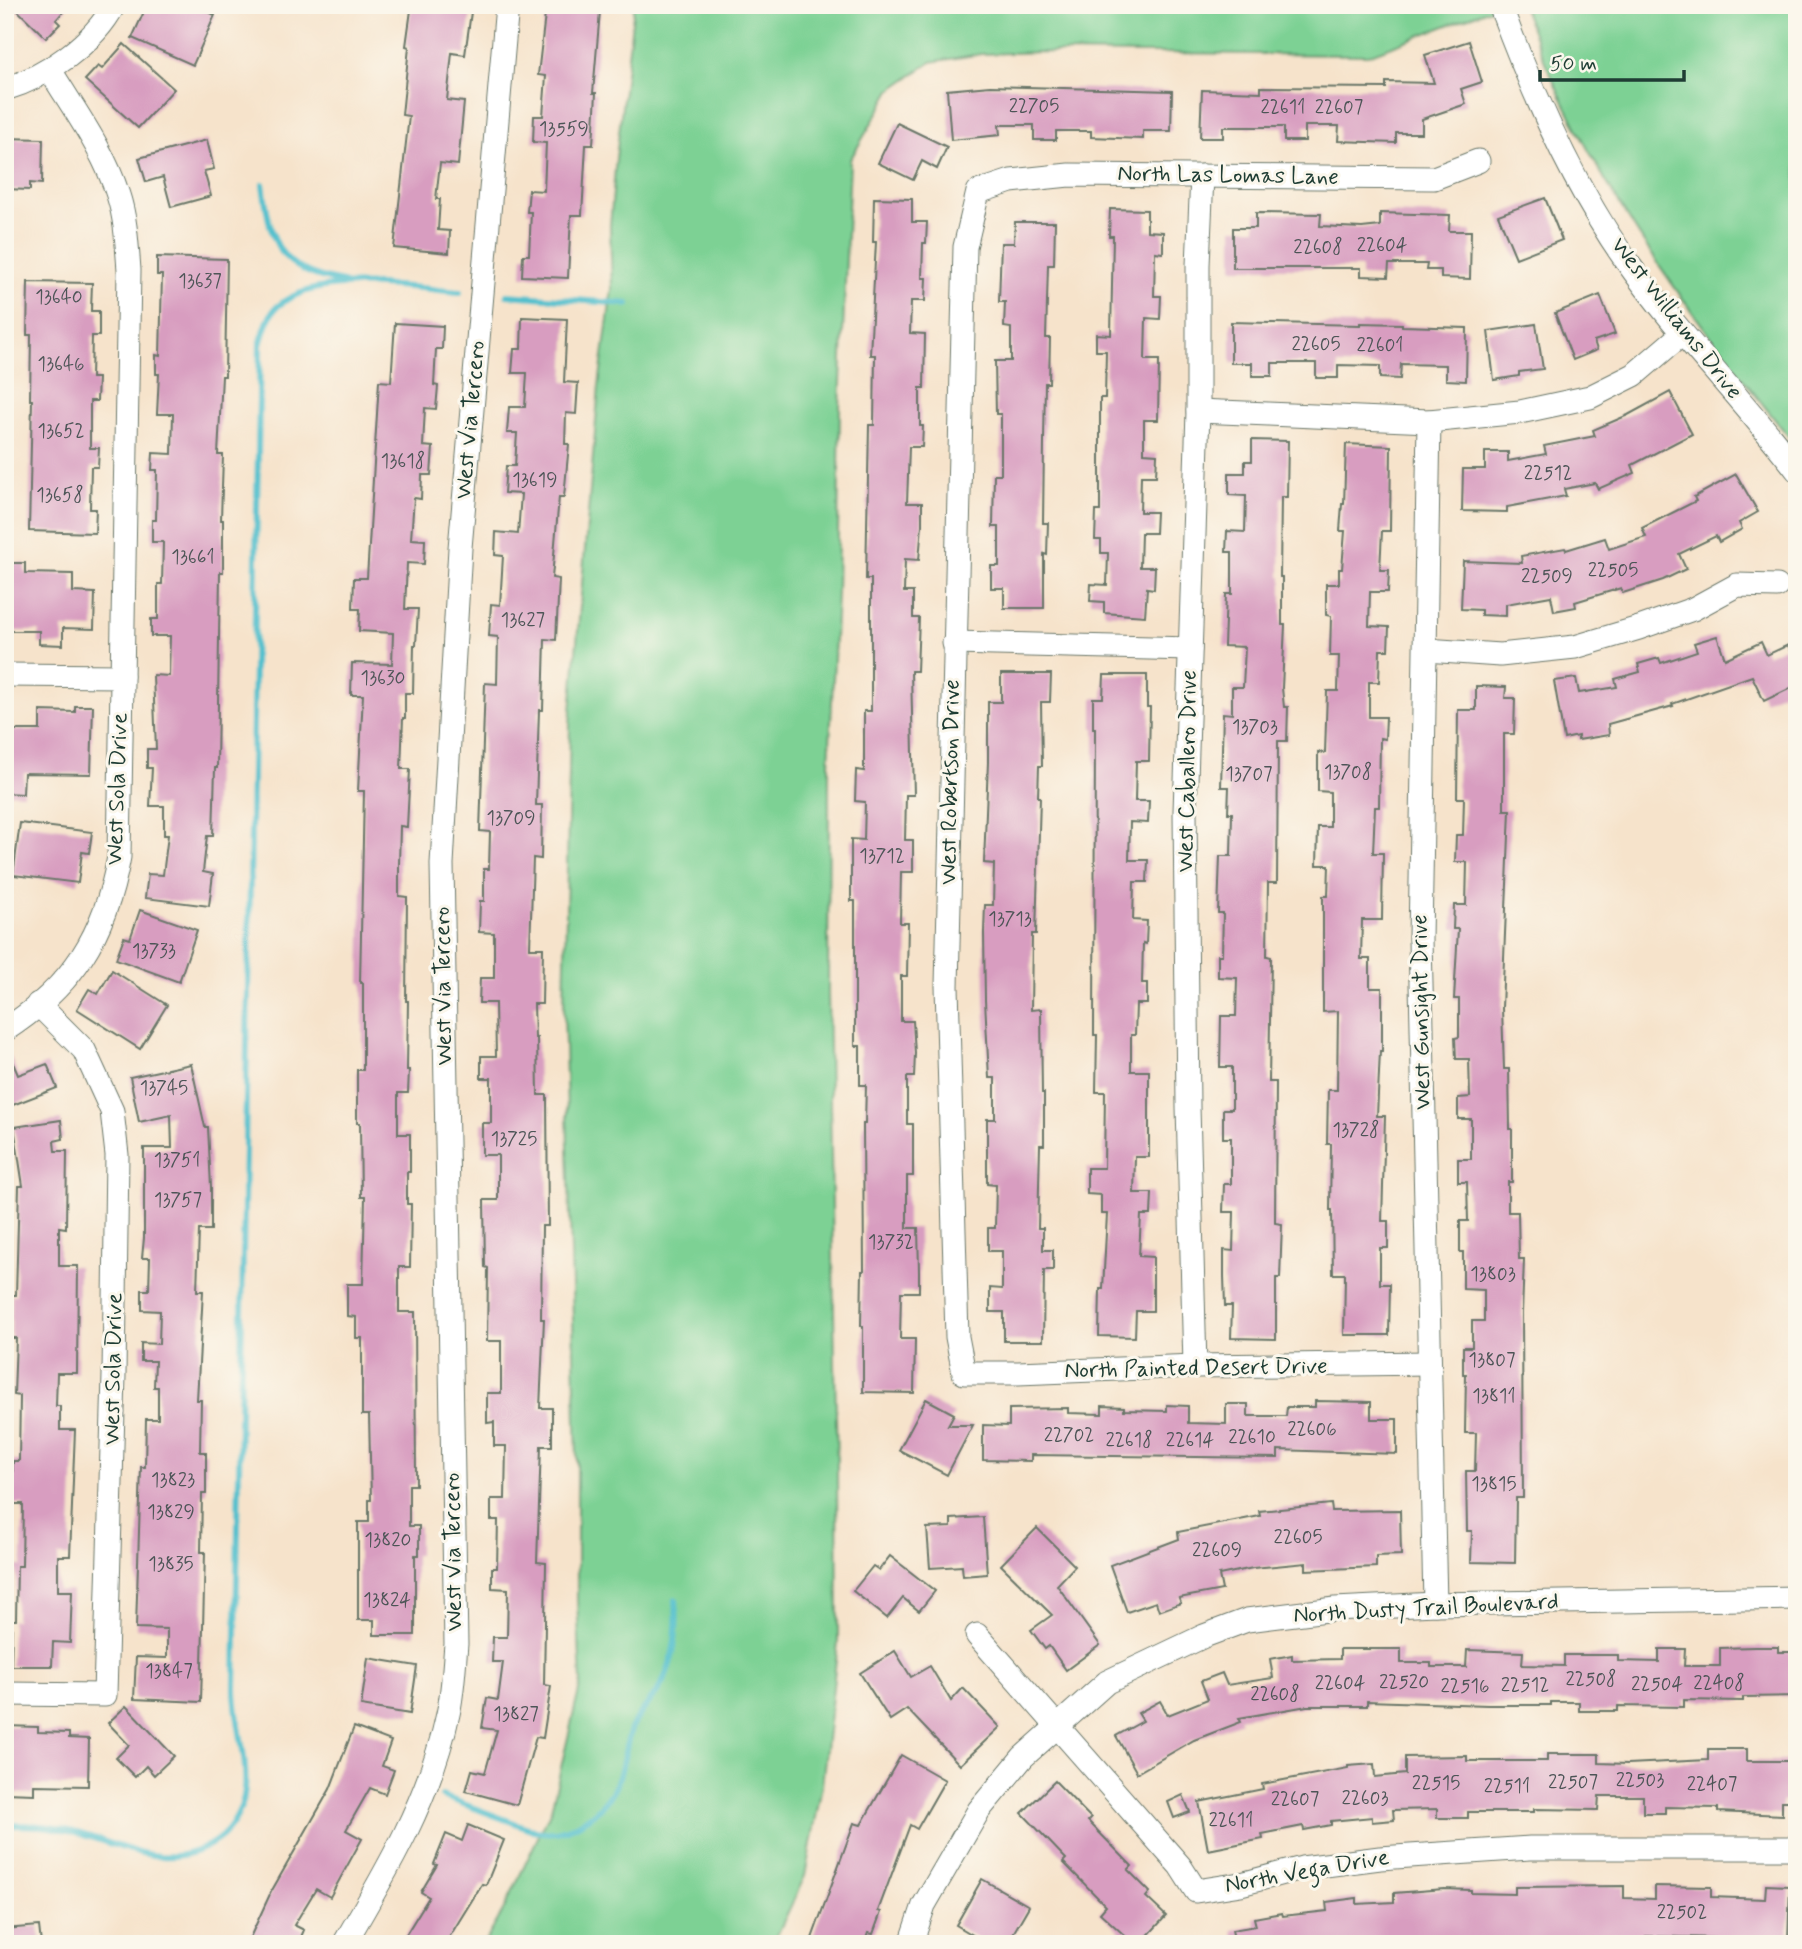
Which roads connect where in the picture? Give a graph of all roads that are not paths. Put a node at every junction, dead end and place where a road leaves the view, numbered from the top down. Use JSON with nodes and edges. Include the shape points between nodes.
{"nodes":[{"id":1,"x":114,"y":5,"type":"edge"},
{"id":2,"x":507,"y":5,"type":"edge"},
{"id":3,"x":1500,"y":5,"type":"edge"},
{"id":4,"x":50,"y":70,"type":"junction"},
{"id":5,"x":5,"y":89,"type":"edge"},
{"id":6,"x":1478,"y":161,"type":"dead end"},
{"id":7,"x":1202,"y":176,"type":"junction"},
{"id":8,"x":978,"y":192,"type":"joint"},
{"id":9,"x":1682,"y":334,"type":"junction"},
{"id":10,"x":1198,"y":411,"type":"junction"},
{"id":11,"x":1430,"y":421,"type":"junction"},
{"id":12,"x":1797,"y":470,"type":"edge"},
{"id":13,"x":1777,"y":586,"type":"dead end"},
{"id":14,"x":954,"y":643,"type":"junction"},
{"id":15,"x":1191,"y":649,"type":"junction"},
{"id":16,"x":1426,"y":650,"type":"junction"},
{"id":17,"x":5,"y":675,"type":"edge"},
{"id":18,"x":122,"y":676,"type":"junction"},
{"id":19,"x":38,"y":1004,"type":"junction"},
{"id":20,"x":5,"y":1030,"type":"edge"},
{"id":21,"x":1429,"y":1363,"type":"junction"},
{"id":22,"x":1195,"y":1366,"type":"junction"},
{"id":23,"x":964,"y":1373,"type":"joint"},
{"id":24,"x":1797,"y":1598,"type":"edge"},
{"id":25,"x":1435,"y":1604,"type":"junction"},
{"id":26,"x":977,"y":1635,"type":"dead end"},
{"id":27,"x":5,"y":1694,"type":"edge"},
{"id":28,"x":1058,"y":1725,"type":"junction"},
{"id":29,"x":1797,"y":1848,"type":"edge"},
{"id":30,"x":344,"y":1944,"type":"edge"},
{"id":31,"x":911,"y":1944,"type":"edge"}],
"edges":[{"from":1,"to":4,"type":"street","via":[[102,23]]},
{"from":2,"to":30,"type":"street","name":"West Via Tercero","via":[[460,548],[442,864],[456,1644],[449,1713],[430,1777],[397,1853]]},
{"from":3,"to":9,"type":"street","name":"West Williams Drive","via":[[1523,70],[1577,179],[1624,257]]},
{"from":4,"to":5,"type":"street"},
{"from":4,"to":18,"type":"street","name":"West Sola Drive","via":[[108,170],[126,228]]},
{"from":6,"to":7,"type":"street","name":"North Las Lomas Lane","via":[[1434,178]]},
{"from":7,"to":8,"type":"street","name":"North Las Lomas Lane","via":[[1069,175],[1011,181]]},
{"from":7,"to":10,"type":"street","name":"West Caballero Drive"},
{"from":8,"to":14,"type":"street","name":"West Robertson Drive","via":[[965,247]]},
{"from":9,"to":11,"type":"street","via":[[1634,375],[1590,397],[1520,412]]},
{"from":9,"to":12,"type":"street","name":"West Williams Drive"},
{"from":10,"to":11,"type":"street"},
{"from":10,"to":15,"type":"street","name":"West Caballero Drive"},
{"from":11,"to":16,"type":"street","name":"West Gunsight Drive"},
{"from":13,"to":16,"type":"street","via":[[1737,585],[1693,609],[1575,647],[1500,654]]},
{"from":14,"to":15,"type":"street"},
{"from":14,"to":23,"type":"street","name":"West Robertson Drive","via":[[947,986],[957,1337]]},
{"from":15,"to":22,"type":"street","name":"West Caballero Drive","via":[[1185,826]]},
{"from":16,"to":21,"type":"street","name":"West Gunsight Drive","via":[[1420,939]]},
{"from":17,"to":18,"type":"street"},
{"from":18,"to":19,"type":"street","name":"West Sola Drive","via":[[119,857],[113,892],[85,955]]},
{"from":19,"to":20,"type":"street"},
{"from":19,"to":27,"type":"street","name":"West Sola Drive","via":[[83,1050],[112,1111],[117,1155],[105,1695]]},
{"from":21,"to":22,"type":"street","name":"North Painted Desert Drive"},
{"from":21,"to":25,"type":"street","name":"West Gunsight Drive"},
{"from":22,"to":23,"type":"street","name":"North Painted Desert Drive"},
{"from":24,"to":25,"type":"street","name":"North Dusty Trail Boulevard"},
{"from":25,"to":28,"type":"street","name":"North Dusty Trail Boulevard","via":[[1247,1620],[1107,1682]]},
{"from":26,"to":28,"type":"street","name":"North Vega Drive"},
{"from":28,"to":29,"type":"street","name":"North Vega Drive","via":[[1180,1866],[1196,1891],[1302,1868],[1394,1857],[1530,1848]]},
{"from":28,"to":31,"type":"street","name":"North Dusty Trail Boulevard","via":[[1023,1757],[979,1810],[924,1905]]}]}
